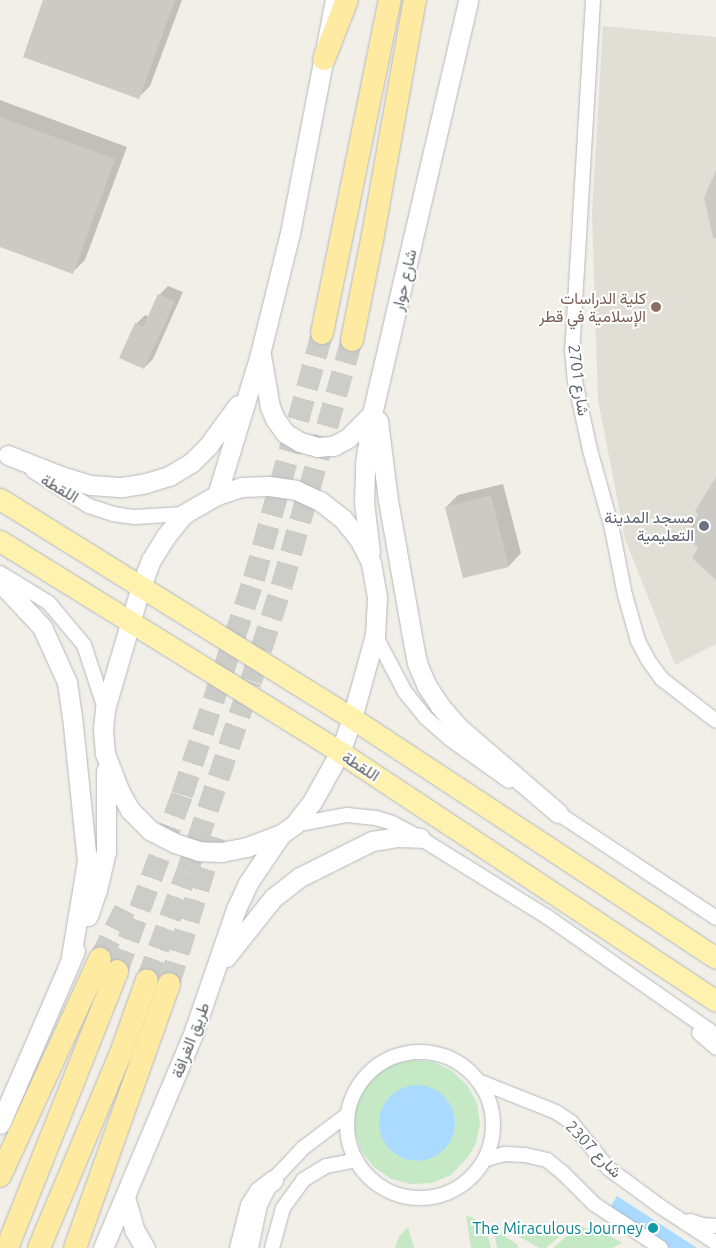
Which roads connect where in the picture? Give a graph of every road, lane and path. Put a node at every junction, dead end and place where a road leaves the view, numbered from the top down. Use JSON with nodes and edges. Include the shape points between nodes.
{"nodes":[{"id":1,"x":335,"y":0,"type":"edge"},
{"id":2,"x":347,"y":0,"type":"edge"},
{"id":3,"x":390,"y":0,"type":"edge"},
{"id":4,"x":415,"y":0,"type":"edge"},
{"id":5,"x":468,"y":0,"type":"edge"},
{"id":6,"x":593,"y":0,"type":"edge"},
{"id":7,"x":324,"y":59,"type":"junction"},
{"id":8,"x":322,"y":333,"type":"tunnel mouth"},
{"id":9,"x":352,"y":340,"type":"tunnel mouth"},
{"id":10,"x":260,"y":354,"type":"junction"},
{"id":11,"x":249,"y":387,"type":"junction"},
{"id":12,"x":374,"y":405,"type":"junction"},
{"id":13,"x":4,"y":453,"type":"edge"},
{"id":14,"x":217,"y":495,"type":"junction"},
{"id":15,"x":0,"y":499,"type":"edge"},
{"id":16,"x":184,"y":514,"type":"junction"},
{"id":17,"x":0,"y":541,"type":"edge"},
{"id":18,"x":371,"y":563,"type":"junction"},
{"id":19,"x":0,"y":573,"type":"edge"},
{"id":20,"x":0,"y":582,"type":"edge"},
{"id":21,"x":141,"y":586,"type":"junction"},
{"id":22,"x":130,"y":621,"type":"junction"},
{"id":23,"x":375,"y":635,"type":"junction"},
{"id":24,"x":105,"y":710,"type":"junction"},
{"id":25,"x":352,"y":718,"type":"junction"},
{"id":26,"x":716,"y":721,"type":"edge"},
{"id":27,"x":340,"y":752,"type":"junction"},
{"id":28,"x":105,"y":753,"type":"junction"},
{"id":29,"x":558,"y":814,"type":"junction"},
{"id":30,"x":287,"y":830,"type":"junction"},
{"id":31,"x":420,"y":838,"type":"junction"},
{"id":32,"x":716,"y":918,"type":"edge"},
{"id":33,"x":716,"y":958,"type":"edge"},
{"id":34,"x":70,"y":963,"type":"junction"},
{"id":35,"x":216,"y":970,"type":"junction"},
{"id":36,"x":147,"y":980,"type":"tunnel mouth"},
{"id":37,"x":169,"y":984,"type":"tunnel mouth"},
{"id":38,"x":651,"y":991,"type":"junction"},
{"id":39,"x":716,"y":1001,"type":"edge"},
{"id":40,"x":716,"y":1035,"type":"edge"},
{"id":41,"x":716,"y":1048,"type":"edge"},
{"id":42,"x":478,"y":1081,"type":"junction"},
{"id":43,"x":348,"y":1114,"type":"junction"},
{"id":44,"x":0,"y":1124,"type":"edge"},
{"id":45,"x":486,"y":1159,"type":"junction"},
{"id":46,"x":356,"y":1160,"type":"junction"},
{"id":47,"x":0,"y":1176,"type":"edge"},
{"id":48,"x":273,"y":1180,"type":"junction"},
{"id":49,"x":126,"y":1197,"type":"junction"},
{"id":50,"x":676,"y":1217,"type":"junction"},
{"id":51,"x":716,"y":1226,"type":"edge"},
{"id":52,"x":716,"y":1243,"type":"edge"},
{"id":53,"x":6,"y":1248,"type":"edge"},
{"id":54,"x":39,"y":1248,"type":"edge"},
{"id":55,"x":74,"y":1248,"type":"edge"},
{"id":56,"x":103,"y":1248,"type":"edge"},
{"id":57,"x":145,"y":1248,"type":"edge"},
{"id":58,"x":239,"y":1248,"type":"edge"},
{"id":59,"x":251,"y":1248,"type":"edge"},
{"id":60,"x":272,"y":1248,"type":"edge"},
{"id":61,"x":661,"y":1248,"type":"edge"}],
"edges":[{"from":1,"to":7,"type":"main road"},
{"from":2,"to":7,"type":"highway"},
{"from":3,"to":8,"type":"highway"},
{"from":4,"to":9,"type":"highway"},
{"from":5,"to":12,"type":"main road","name":"شارع حوار"},
{"from":6,"to":26,"type":"street","name":"شارع 2701","via":[[572,349],[575,381],[638,641],[662,679]]},
{"from":7,"to":10,"type":"main road","via":[[290,233]]},
{"from":10,"to":11,"type":"main road"},
{"from":10,"to":12,"type":"main road","via":[[274,419],[285,433],[300,442],[316,447],[333,446],[348,438]]},
{"from":11,"to":13,"type":"main road","via":[[229,419],[191,463],[169,476],[146,483],[122,487],[91,485]]},
{"from":11,"to":14,"type":"main road"},
{"from":12,"to":18,"type":"main road","name":"شارع حوار","via":[[365,464],[364,502]]},
{"from":12,"to":29,"type":"main road","via":[[417,663],[427,686],[458,727]]},
{"from":13,"to":16,"type":"street","name":"اللقطة","via":[[89,506],[135,517]]},
{"from":14,"to":16,"type":"main road"},
{"from":14,"to":18,"type":"main road","via":[[242,487],[296,490],[342,518],[359,539]]},
{"from":15,"to":21,"type":"main road"},
{"from":16,"to":21,"type":"main road","via":[[161,544]]},
{"from":17,"to":22,"type":"main road","name":"اللقطة"},
{"from":18,"to":23,"type":"main road","name":"طريق الغرافة","via":[[377,598]]},
{"from":19,"to":24,"type":"street","via":[[49,603],[84,645]]},
{"from":20,"to":34,"type":"main road","via":[[42,627],[67,682],[87,861]]},
{"from":21,"to":22,"type":"main road"},
{"from":21,"to":25,"type":"main road"},
{"from":22,"to":24,"type":"main road"},
{"from":22,"to":27,"type":"main road","name":"اللقطة"},
{"from":23,"to":25,"type":"main road","name":"طريق الغرافة"},
{"from":23,"to":29,"type":"street","via":[[400,685],[425,717],[450,739]]},
{"from":24,"to":28,"type":"main road"},
{"from":25,"to":27,"type":"main road","name":"طريق الغرافة"},
{"from":25,"to":33,"type":"main road"},
{"from":27,"to":30,"type":"main road","name":"طريق الغرافة","via":[[312,802]]},
{"from":27,"to":39,"type":"main road","name":"اللقطة"},
{"from":28,"to":30,"type":"main road","via":[[130,810],[151,831],[175,843],[199,851],[222,852],[247,847]]},
{"from":28,"to":34,"type":"main road","via":[[105,858],[97,890]]},
{"from":29,"to":32,"type":"street"},
{"from":30,"to":31,"type":"street","via":[[347,816],[376,818]]},
{"from":30,"to":35,"type":"main road","name":"طريق الغرافة","via":[[248,883]]},
{"from":31,"to":35,"type":"main road","via":[[372,841],[300,877],[268,903]]},
{"from":31,"to":38,"type":"street","via":[[546,916]]},
{"from":34,"to":44,"type":"main road"},
{"from":35,"to":49,"type":"main road","name":"طريق الغرافة"},
{"from":36,"to":54,"type":"highway","via":[[121,1053]]},
{"from":37,"to":55,"type":"highway"},
{"from":38,"to":40,"type":"street"},
{"from":38,"to":41,"type":"street"},
{"from":42,"to":43,"type":"street","via":[[459,1063],[447,1058],[421,1052],[402,1055],[384,1062],[364,1079],[356,1090]]},
{"from":42,"to":45,"type":"street","via":[[486,1092],[493,1119]]},
{"from":42,"to":50,"type":"street","name":"شارع 2307","via":[[543,1105],[571,1122],[608,1168]]},
{"from":43,"to":46,"type":"street","via":[[348,1138]]},
{"from":43,"to":48,"type":"street","via":[[303,1148]]},
{"from":45,"to":46,"type":"street","via":[[473,1176],[456,1189],[424,1198],[387,1190],[374,1182]]},
{"from":45,"to":61,"type":"street","via":[[524,1154],[547,1160],[594,1204]]},
{"from":46,"to":60,"type":"street","via":[[326,1166],[303,1180],[283,1208]]},
{"from":47,"to":53,"type":"highway","via":[[108,965]]},
{"from":48,"to":58,"type":"main road","via":[[259,1191],[250,1206]]},
{"from":48,"to":59,"type":"street","via":[[260,1205]]},
{"from":49,"to":56,"type":"main road","name":"طريق الغرافة"},
{"from":49,"to":57,"type":"main road","via":[[135,1231]]},
{"from":50,"to":51,"type":"street","name":"شارع 2307"},
{"from":50,"to":52,"type":"street","name":"شارع 2307"}]}
